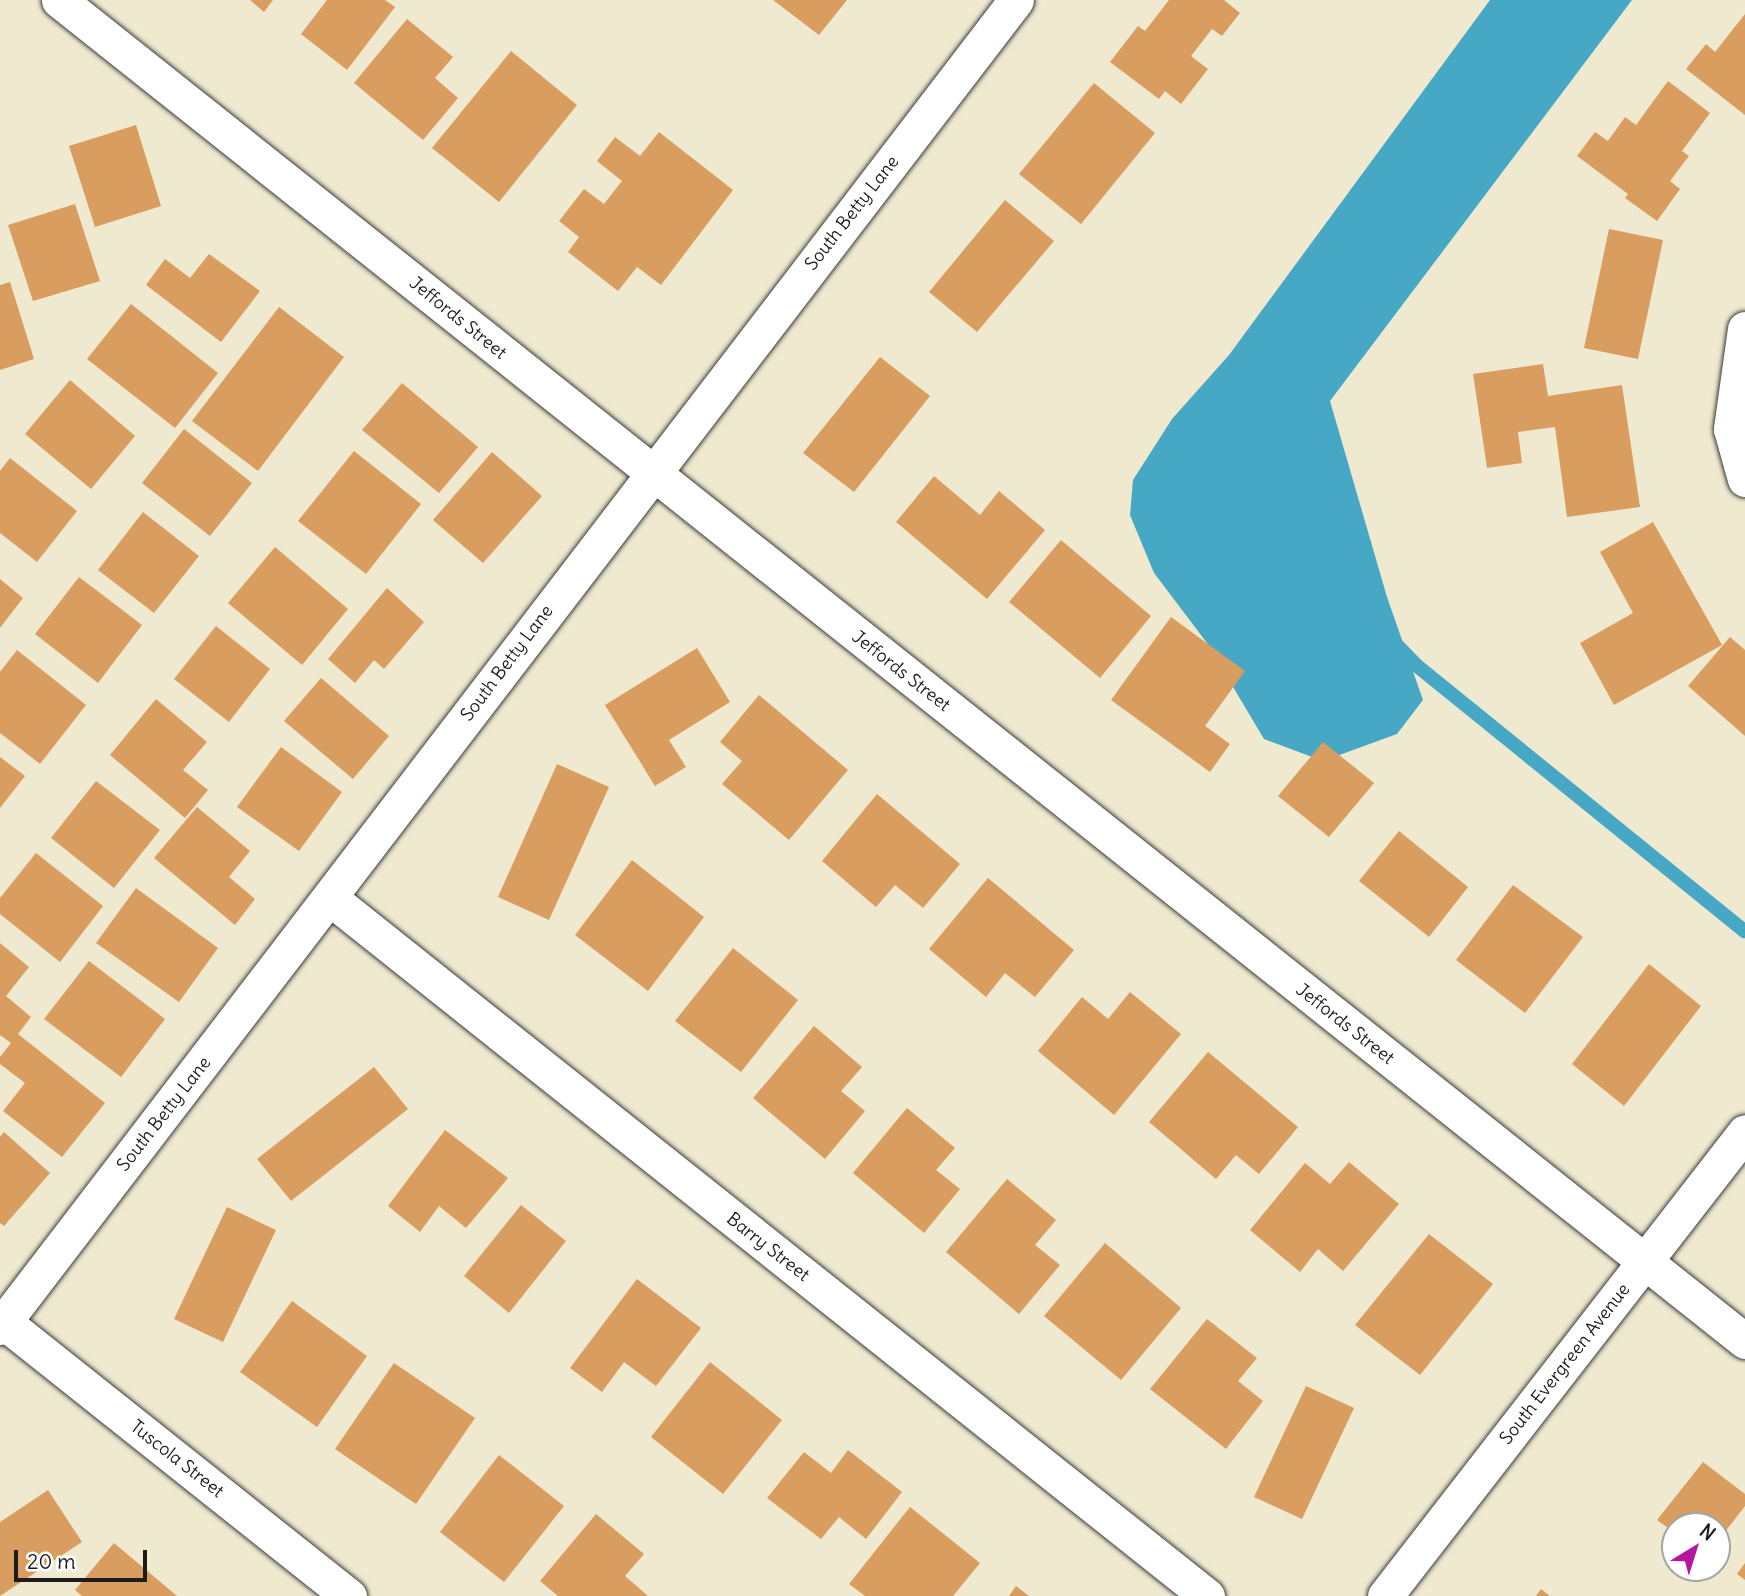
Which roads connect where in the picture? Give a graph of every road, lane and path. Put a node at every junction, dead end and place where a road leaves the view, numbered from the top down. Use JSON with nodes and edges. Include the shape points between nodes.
{"nodes":[{"id":1,"x":59,"y":0,"type":"edge"},
{"id":2,"x":1016,"y":0,"type":"edge"},
{"id":3,"x":1745,"y":329,"type":"edge"},
{"id":4,"x":652,"y":472,"type":"junction"},
{"id":5,"x":1745,"y":479,"type":"edge"},
{"id":6,"x":330,"y":898,"type":"junction"},
{"id":7,"x":1745,"y":1132,"type":"edge"},
{"id":8,"x":1644,"y":1261,"type":"junction"},
{"id":9,"x":2,"y":1324,"type":"edge"},
{"id":10,"x":1745,"y":1341,"type":"edge"},
{"id":11,"x":349,"y":1596,"type":"edge"},
{"id":12,"x":1207,"y":1596,"type":"edge"},
{"id":13,"x":1385,"y":1596,"type":"edge"}],
"edges":[{"from":1,"to":4,"type":"street","name":"Jeffords Street"},
{"from":2,"to":4,"type":"street","name":"South Betty Lane"},
{"from":3,"to":5,"type":"street","via":[[1731,429]]},
{"from":4,"to":6,"type":"street","name":"South Betty Lane"},
{"from":4,"to":8,"type":"street","name":"Jeffords Street"},
{"from":6,"to":9,"type":"street","name":"South Betty Lane"},
{"from":6,"to":12,"type":"street","name":"Barry Street"},
{"from":7,"to":8,"type":"street","name":"South Evergreen Avenue"},
{"from":8,"to":10,"type":"street","name":"Jeffords Street"},
{"from":8,"to":13,"type":"street","name":"South Evergreen Avenue"},
{"from":9,"to":11,"type":"street","name":"Tuscola Street"}]}
